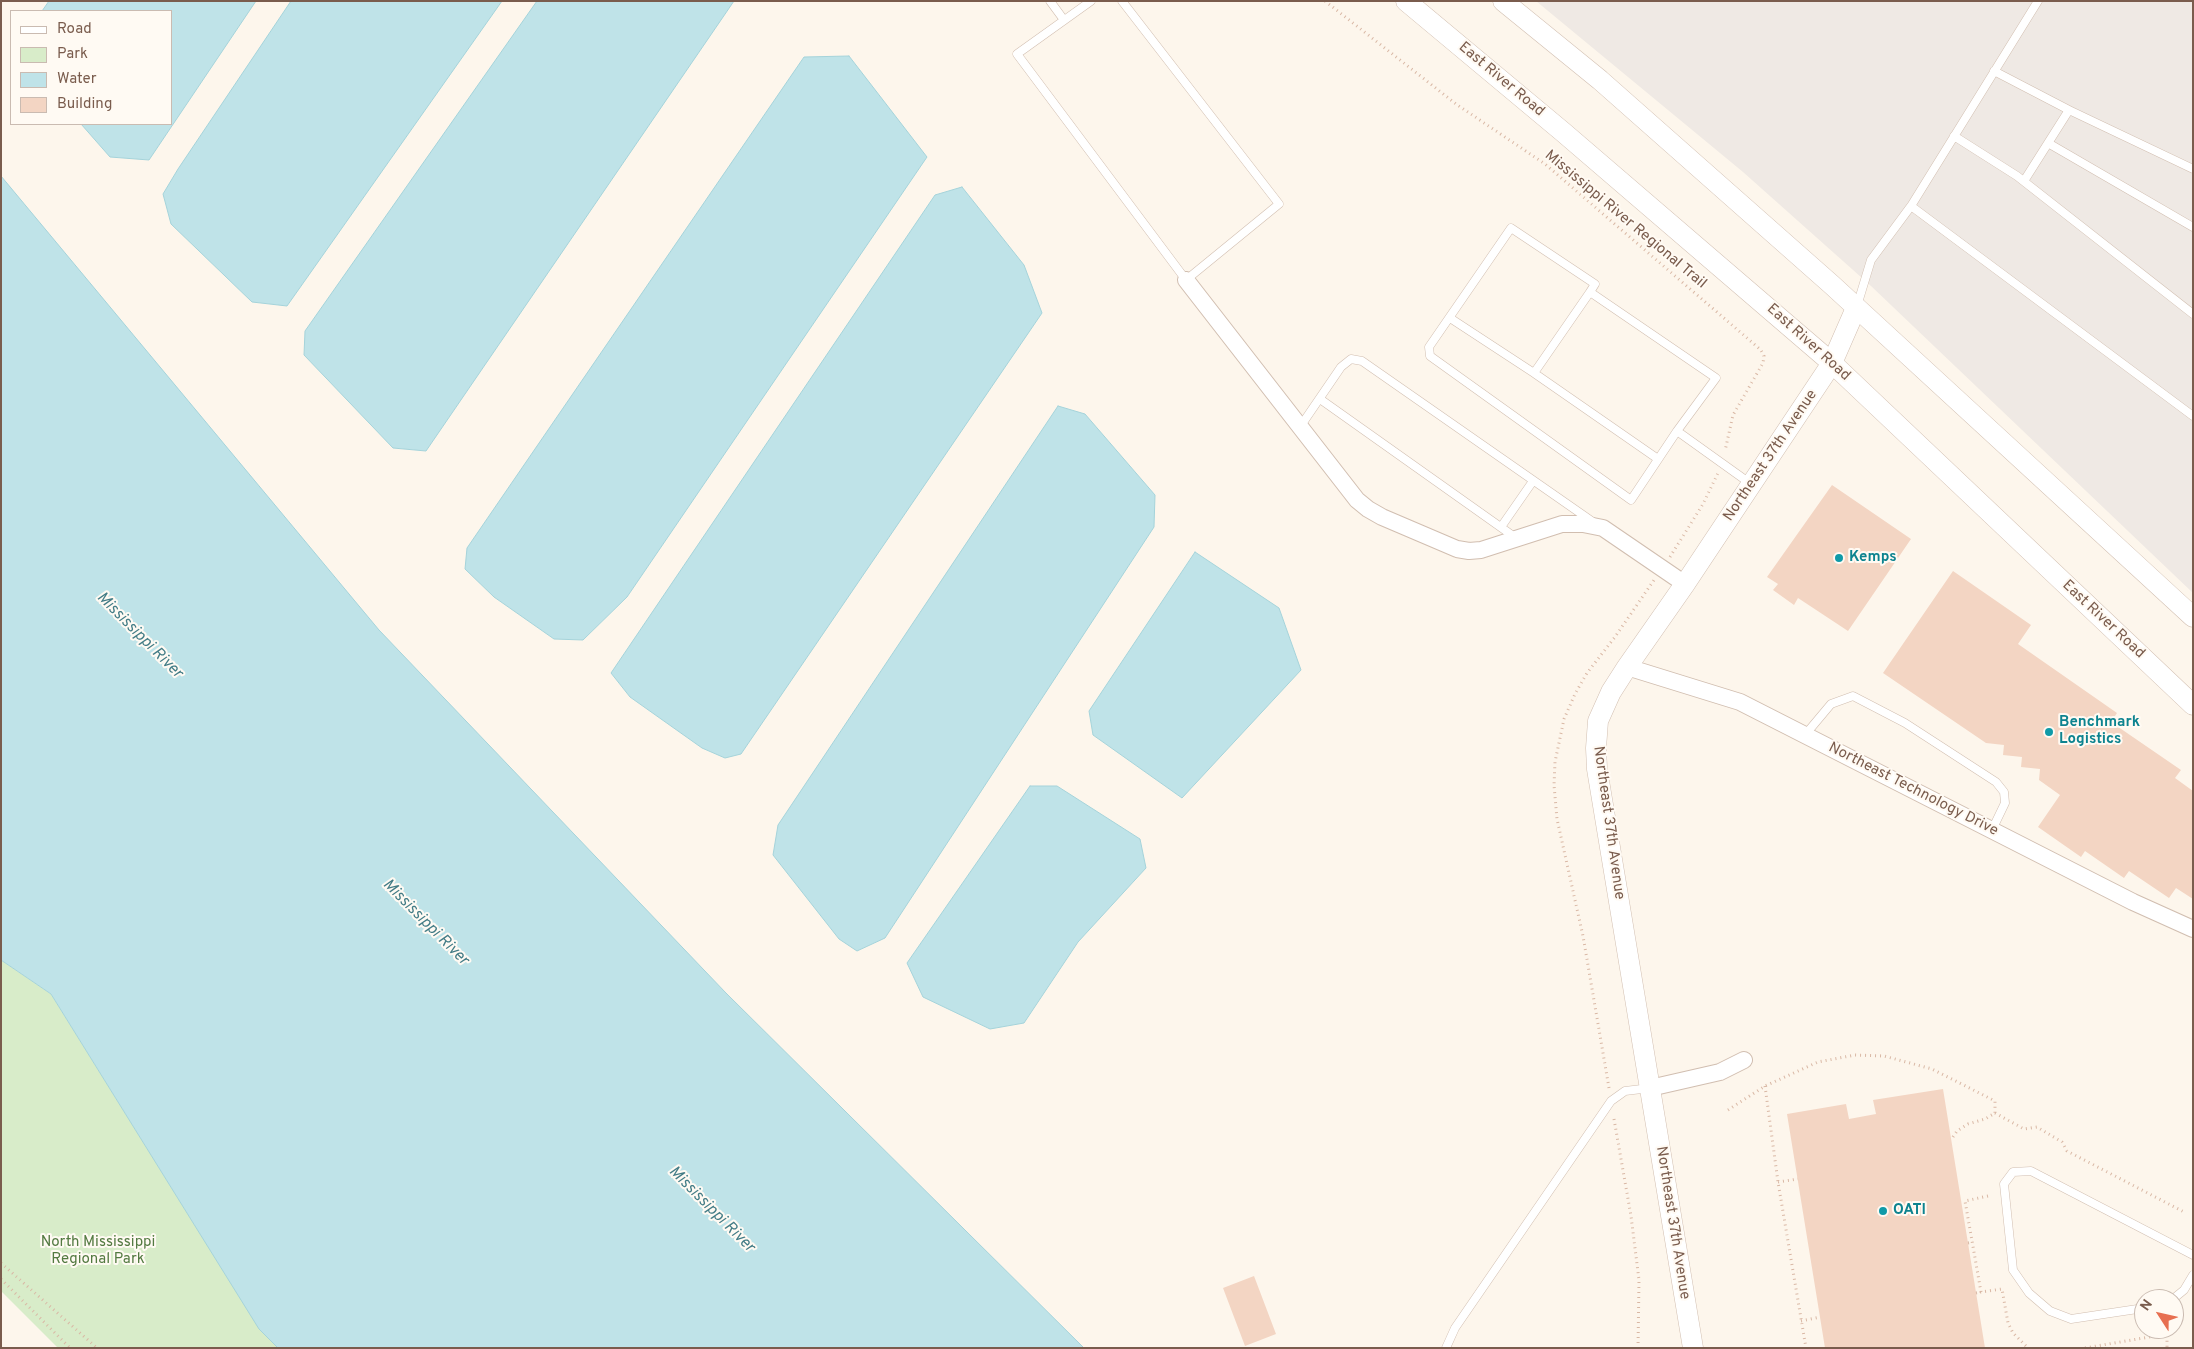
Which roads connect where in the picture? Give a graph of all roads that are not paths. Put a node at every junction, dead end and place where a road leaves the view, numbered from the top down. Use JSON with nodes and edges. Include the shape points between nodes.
{"nodes":[{"id":1,"x":1050,"y":1,"type":"edge"},
{"id":2,"x":1091,"y":1,"type":"edge"},
{"id":3,"x":1122,"y":1,"type":"edge"},
{"id":4,"x":1406,"y":1,"type":"edge"},
{"id":5,"x":1503,"y":1,"type":"edge"},
{"id":6,"x":2038,"y":1,"type":"edge"},
{"id":7,"x":1064,"y":20,"type":"junction"},
{"id":8,"x":1994,"y":71,"type":"junction"},
{"id":9,"x":2069,"y":110,"type":"junction"},
{"id":10,"x":1954,"y":136,"type":"junction"},
{"id":11,"x":2048,"y":143,"type":"junction"},
{"id":12,"x":2193,"y":169,"type":"edge"},
{"id":13,"x":2024,"y":181,"type":"junction"},
{"id":14,"x":1911,"y":206,"type":"junction"},
{"id":15,"x":2193,"y":227,"type":"edge"},
{"id":16,"x":1186,"y":280,"type":"junction"},
{"id":17,"x":1590,"y":292,"type":"junction"},
{"id":18,"x":1856,"y":308,"type":"junction"},
{"id":19,"x":2193,"y":314,"type":"edge"},
{"id":20,"x":1450,"y":318,"type":"junction"},
{"id":21,"x":1832,"y":363,"type":"junction"},
{"id":22,"x":1534,"y":373,"type":"junction"},
{"id":23,"x":1320,"y":399,"type":"junction"},
{"id":24,"x":2193,"y":416,"type":"edge"},
{"id":25,"x":1300,"y":427,"type":"junction"},
{"id":26,"x":1677,"y":431,"type":"junction"},
{"id":27,"x":1658,"y":459,"type":"junction"},
{"id":28,"x":1533,"y":481,"type":"junction"},
{"id":29,"x":1752,"y":484,"type":"junction"},
{"id":30,"x":1501,"y":527,"type":"junction"},
{"id":31,"x":1603,"y":528,"type":"junction"},
{"id":32,"x":1517,"y":538,"type":"junction"},
{"id":33,"x":1685,"y":584,"type":"junction"},
{"id":34,"x":2193,"y":617,"type":"edge"},
{"id":35,"x":1627,"y":667,"type":"junction"},
{"id":36,"x":2193,"y":705,"type":"edge"},
{"id":37,"x":1805,"y":735,"type":"junction"},
{"id":38,"x":1992,"y":830,"type":"junction"},
{"id":39,"x":2193,"y":929,"type":"edge"},
{"id":40,"x":1744,"y":1060,"type":"dead end"},
{"id":41,"x":1650,"y":1088,"type":"junction"},
{"id":42,"x":2193,"y":1255,"type":"edge"},
{"id":43,"x":2193,"y":1275,"type":"edge"},
{"id":44,"x":2184,"y":1290,"type":"edge"},
{"id":45,"x":2134,"y":1310,"type":"edge"},
{"id":46,"x":1446,"y":1348,"type":"edge"},
{"id":47,"x":1692,"y":1348,"type":"edge"}],
"edges":[{"from":1,"to":7,"type":"lane"},
{"from":2,"to":7,"type":"lane"},
{"from":3,"to":16,"type":"lane","via":[[1279,204]]},
{"from":4,"to":21,"type":"street","name":"East River Road"},
{"from":5,"to":18,"type":"street","via":[[1600,80]]},
{"from":6,"to":8,"type":"lane"},
{"from":7,"to":16,"type":"lane","via":[[1017,54]]},
{"from":8,"to":9,"type":"lane"},
{"from":8,"to":10,"type":"lane"},
{"from":9,"to":11,"type":"lane"},
{"from":9,"to":12,"type":"lane"},
{"from":10,"to":13,"type":"lane"},
{"from":10,"to":14,"type":"lane"},
{"from":11,"to":13,"type":"lane"},
{"from":11,"to":15,"type":"lane"},
{"from":13,"to":19,"type":"lane"},
{"from":14,"to":18,"type":"lane","via":[[1872,260]]},
{"from":14,"to":24,"type":"lane"},
{"from":16,"to":25,"type":"street"},
{"from":17,"to":20,"type":"lane","via":[[1595,284],[1511,228]]},
{"from":17,"to":22,"type":"lane"},
{"from":17,"to":26,"type":"lane","via":[[1716,378]]},
{"from":18,"to":21,"type":"street","name":"Northeast 37th Avenue"},
{"from":18,"to":34,"type":"street"},
{"from":20,"to":22,"type":"lane"},
{"from":20,"to":27,"type":"lane","via":[[1429,347],[1430,356],[1631,500]]},
{"from":21,"to":29,"type":"street","name":"Northeast 37th Avenue"},
{"from":21,"to":36,"type":"street","name":"East River Road"},
{"from":22,"to":27,"type":"lane"},
{"from":23,"to":25,"type":"lane"},
{"from":23,"to":28,"type":"lane","via":[[1341,367],[1351,360],[1362,361]]},
{"from":23,"to":30,"type":"lane"},
{"from":25,"to":32,"type":"street","via":[[1357,500],[1382,517],[1457,549],[1469,551]]},
{"from":26,"to":27,"type":"lane"},
{"from":26,"to":29,"type":"lane"},
{"from":28,"to":30,"type":"lane"},
{"from":28,"to":31,"type":"lane"},
{"from":29,"to":33,"type":"street","name":"Northeast 37th Avenue"},
{"from":30,"to":32,"type":"lane"},
{"from":31,"to":32,"type":"street","via":[[1562,524]]},
{"from":31,"to":33,"type":"street"},
{"from":33,"to":35,"type":"street","name":"Northeast 37th Avenue"},
{"from":35,"to":37,"type":"street","name":"Northeast Technology Drive","via":[[1740,702]]},
{"from":35,"to":41,"type":"street","name":"Northeast 37th Avenue","via":[[1598,721],[1597,769]]},
{"from":37,"to":38,"type":"street","name":"Northeast Technology Drive"},
{"from":37,"to":38,"type":"lane","via":[[1831,704],[1853,696],[1905,723],[1996,782],[2004,792],[2005,803]]},
{"from":38,"to":39,"type":"street","name":"Northeast Technology Drive"},
{"from":40,"to":41,"type":"street","via":[[1720,1072]]},
{"from":41,"to":46,"type":"lane","via":[[1625,1091],[1611,1101],[1455,1328]]},
{"from":41,"to":47,"type":"street","name":"Northeast 37th Avenue"},
{"from":42,"to":45,"type":"lane","via":[[2030,1171],[2014,1172],[2004,1184],[2013,1270],[2029,1293],[2050,1311],[2071,1319]]},
{"from":43,"to":44,"type":"lane"}]}
